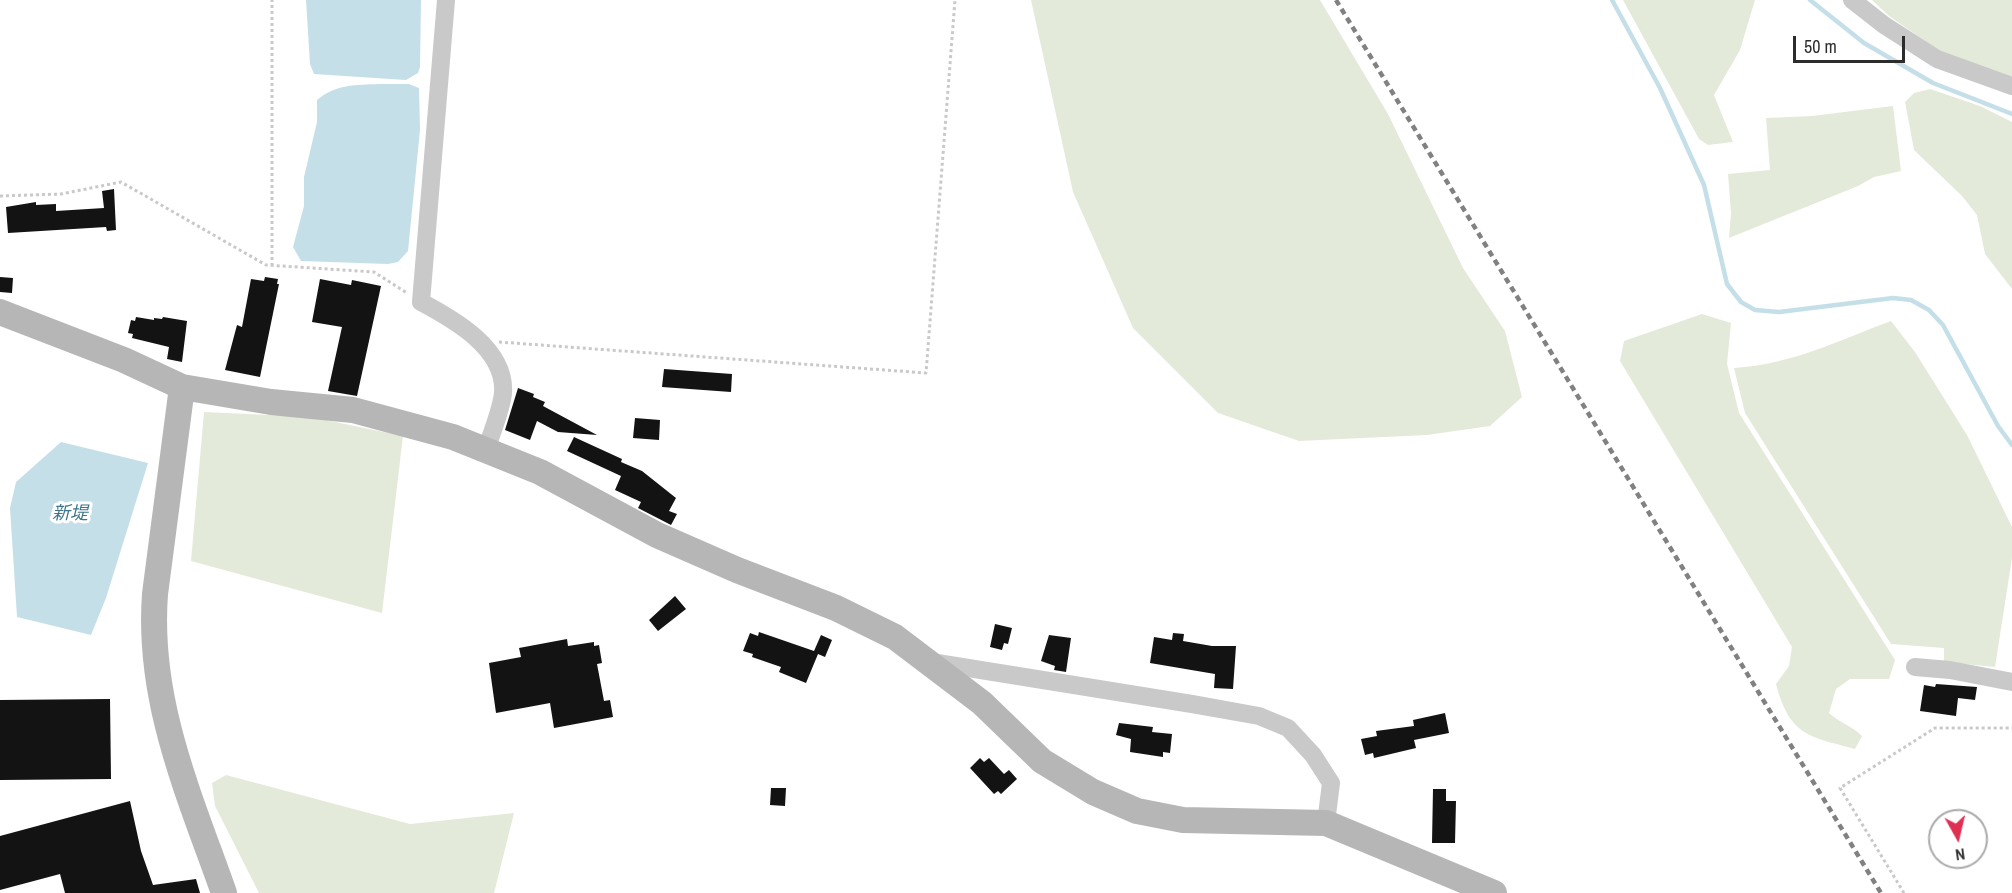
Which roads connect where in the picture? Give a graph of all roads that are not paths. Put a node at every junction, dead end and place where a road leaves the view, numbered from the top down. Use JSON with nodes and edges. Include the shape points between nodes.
{"nodes":[{"id":1,"x":446,"y":0,"type":"edge"},
{"id":2,"x":1852,"y":0,"type":"edge"},
{"id":3,"x":2012,"y":86,"type":"edge"},
{"id":4,"x":0,"y":312,"type":"edge"},
{"id":5,"x":182,"y":387,"type":"junction"},
{"id":6,"x":486,"y":451,"type":"junction"},
{"id":7,"x":931,"y":662,"type":"junction"},
{"id":8,"x":1915,"y":667,"type":"dead end"},
{"id":9,"x":2012,"y":682,"type":"edge"},
{"id":10,"x":1326,"y":823,"type":"junction"},
{"id":11,"x":224,"y":893,"type":"edge"},
{"id":12,"x":1494,"y":893,"type":"edge"}],
"edges":[{"from":1,"to":6,"type":"street","via":[[421,302],[454,320],[483,346],[502,372],[503,395]]},
{"from":2,"to":3,"type":"street","via":[[1937,59]]},
{"from":4,"to":5,"type":"street"},
{"from":5,"to":6,"type":"street","via":[[271,402],[353,410],[421,427]]},
{"from":5,"to":11,"type":"street","via":[[155,594],[154,661],[175,755]]},
{"from":6,"to":7,"type":"street","via":[[540,471],[667,539],[736,570],[836,608],[895,637]]},
{"from":7,"to":10,"type":"street","via":[[982,702],[1042,760],[1093,792],[1137,811],[1184,820]]},
{"from":7,"to":10,"type":"street","via":[[1259,716],[1288,728],[1301,739],[1331,783]]},
{"from":8,"to":9,"type":"street"},
{"from":10,"to":12,"type":"street"}]}
